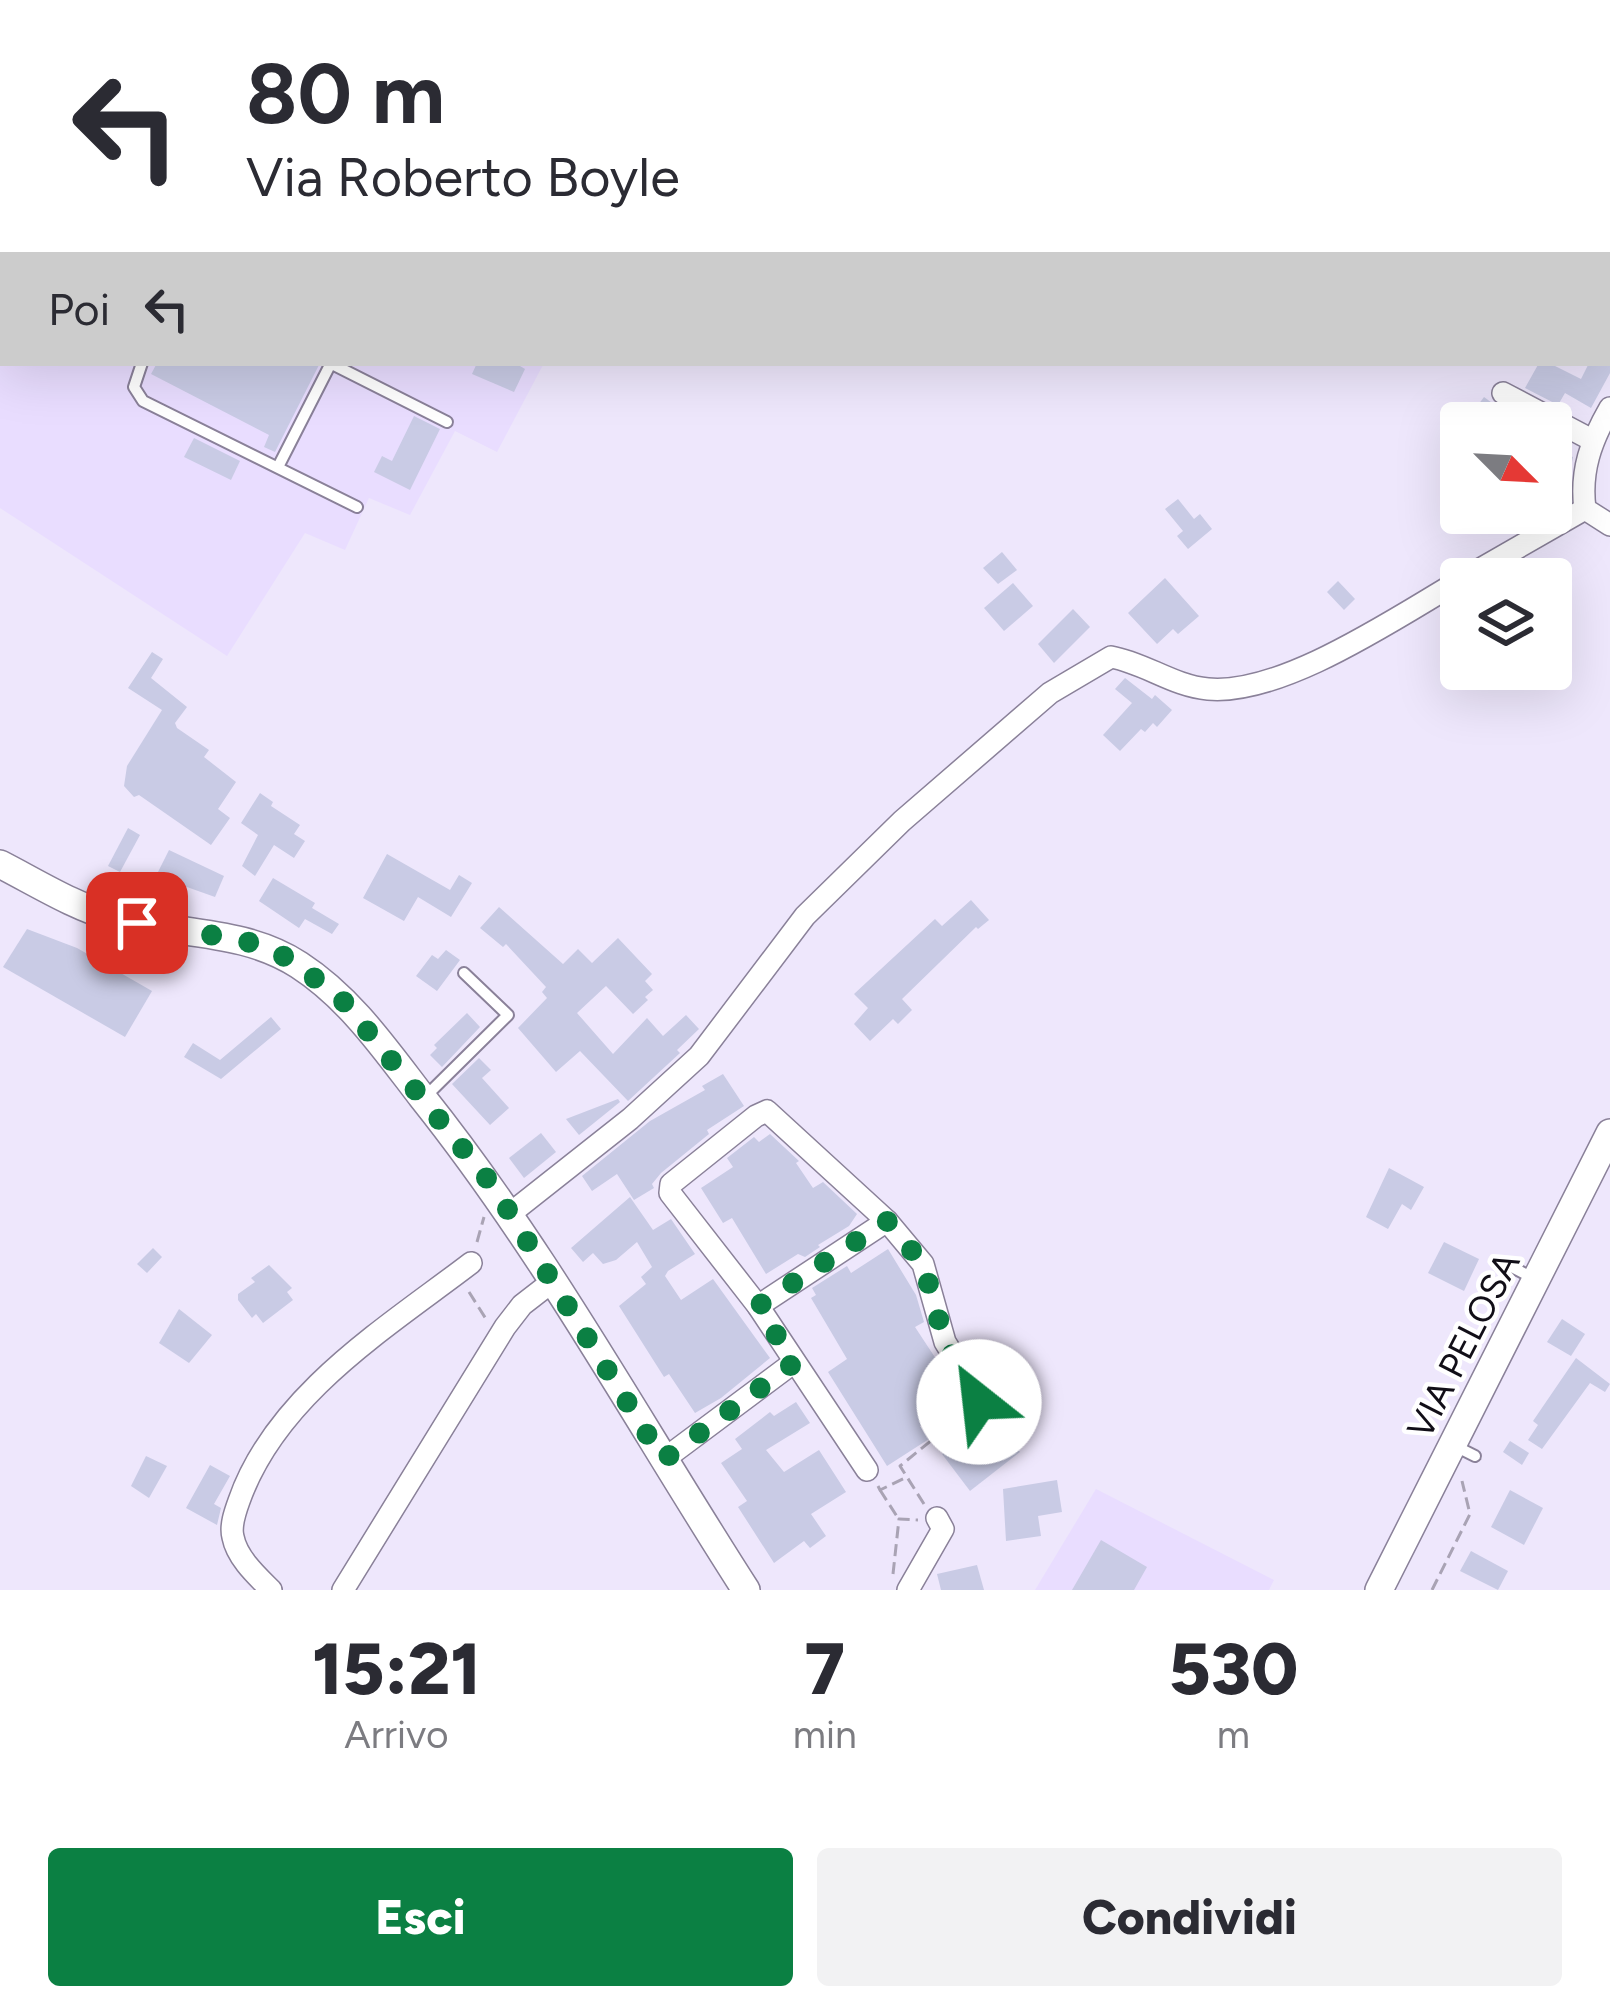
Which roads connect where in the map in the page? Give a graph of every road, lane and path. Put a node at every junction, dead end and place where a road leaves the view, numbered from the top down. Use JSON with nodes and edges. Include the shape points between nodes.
{"nodes":[{"id":1,"x":141,"y":366,"type":"edge"},
{"id":2,"x":328,"y":366,"type":"edge"},
{"id":3,"x":336,"y":366,"type":"edge"},
{"id":4,"x":1503,"y":393,"type":"dead end"},
{"id":5,"x":1610,"y":409,"type":"edge"},
{"id":6,"x":447,"y":422,"type":"dead end"},
{"id":7,"x":1592,"y":440,"type":"junction"},
{"id":8,"x":278,"y":467,"type":"junction"},
{"id":9,"x":357,"y":506,"type":"dead end"},
{"id":10,"x":1585,"y":509,"type":"junction"},
{"id":11,"x":1610,"y":525,"type":"edge"},
{"id":12,"x":1499,"y":558,"type":"edge"},
{"id":13,"x":1440,"y":591,"type":"edge"},
{"id":14,"x":0,"y":864,"type":"edge"},
{"id":15,"x":464,"y":973,"type":"dead end"},
{"id":16,"x":424,"y":1098,"type":"junction"},
{"id":17,"x":1610,"y":1133,"type":"edge"},
{"id":18,"x":493,"y":1186,"type":"junction"},
{"id":19,"x":511,"y":1213,"type":"junction"},
{"id":20,"x":887,"y":1221,"type":"junction"},
{"id":21,"x":464,"y":1269,"type":"junction"},
{"id":22,"x":553,"y":1281,"type":"junction"},
{"id":23,"x":758,"y":1306,"type":"junction"},
{"id":24,"x":489,"y":1332,"type":"dead end"},
{"id":25,"x":794,"y":1363,"type":"junction"},
{"id":26,"x":979,"y":1397,"type":"joint"},
{"id":27,"x":663,"y":1460,"type":"junction"},
{"id":28,"x":867,"y":1469,"type":"dead end"},
{"id":29,"x":880,"y":1490,"type":"dead end"},
{"id":30,"x":938,"y":1518,"type":"junction"},
{"id":31,"x":898,"y":1519,"type":"junction"},
{"id":32,"x":271,"y":1590,"type":"edge"},
{"id":33,"x":343,"y":1590,"type":"edge"},
{"id":34,"x":746,"y":1590,"type":"edge"},
{"id":35,"x":891,"y":1590,"type":"edge"},
{"id":36,"x":908,"y":1590,"type":"edge"},
{"id":37,"x":1379,"y":1590,"type":"edge"}],
"edges":[{"from":1,"to":8,"type":"lane","via":[[134,387],[143,401]]},
{"from":2,"to":8,"type":"lane"},
{"from":3,"to":6,"type":"lane"},
{"from":4,"to":7,"type":"street"},
{"from":5,"to":7,"type":"street"},
{"from":7,"to":10,"type":"street"},
{"from":8,"to":9,"type":"lane"},
{"from":10,"to":11,"type":"street"},
{"from":10,"to":12,"type":"street"},
{"from":13,"to":19,"type":"street","via":[[1326,656],[1232,690],[1177,682],[1111,657],[1089,667],[902,821],[806,916],[699,1056]]},
{"from":14,"to":16,"type":"street","via":[[110,917],[242,940],[285,957],[344,1002]]},
{"from":15,"to":16,"type":"lane","via":[[508,1016]]},
{"from":16,"to":18,"type":"street"},
{"from":17,"to":37,"type":"street","name":"VIA PELOSA","via":[[1534,1275],[1464,1450]]},
{"from":18,"to":19,"type":"street"},
{"from":18,"to":21,"type":"path"},
{"from":19,"to":22,"type":"street"},
{"from":20,"to":23,"type":"street"},
{"from":20,"to":23,"type":"street","via":[[767,1111],[671,1184],[670,1193]]},
{"from":20,"to":26,"type":"street","via":[[923,1264],[945,1342]]},
{"from":21,"to":24,"type":"path"},
{"from":21,"to":32,"type":"street","via":[[316,1387],[247,1479],[232,1537]]},
{"from":22,"to":27,"type":"street"},
{"from":22,"to":33,"type":"street","via":[[505,1327]]},
{"from":23,"to":25,"type":"street"},
{"from":25,"to":27,"type":"street"},
{"from":25,"to":28,"type":"street"},
{"from":26,"to":30,"type":"path","via":[[900,1466]]},
{"from":27,"to":34,"type":"street"},
{"from":29,"to":31,"type":"path"},
{"from":30,"to":31,"type":"path"},
{"from":30,"to":36,"type":"street","via":[[943,1528]]},
{"from":31,"to":35,"type":"path"}]}
